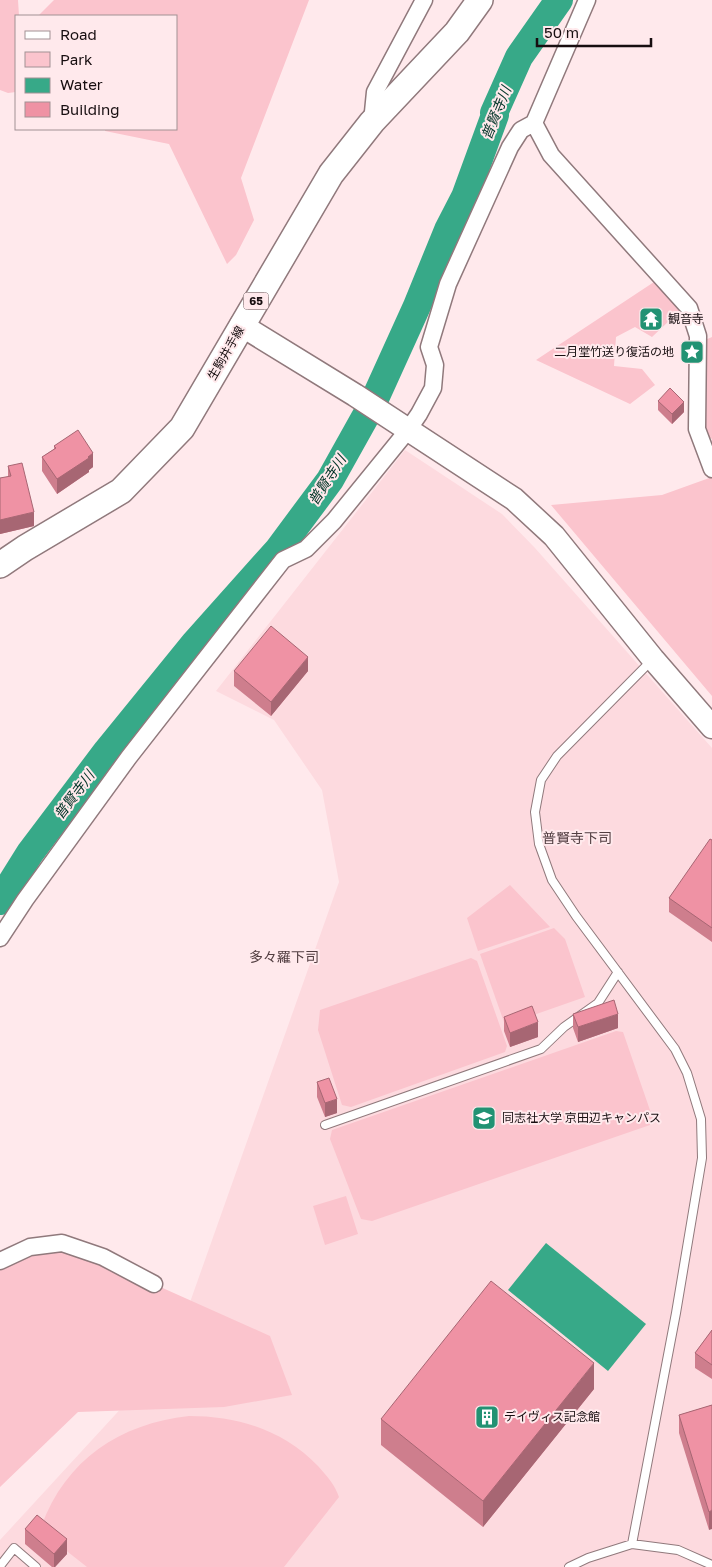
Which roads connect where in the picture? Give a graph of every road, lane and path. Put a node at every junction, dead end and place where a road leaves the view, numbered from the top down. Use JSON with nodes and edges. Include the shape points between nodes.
{"nodes":[{"id":1,"x":424,"y":0,"type":"edge"},
{"id":2,"x":480,"y":0,"type":"edge"},
{"id":3,"x":586,"y":0,"type":"edge"},
{"id":4,"x":372,"y":122,"type":"junction"},
{"id":5,"x":534,"y":124,"type":"junction"},
{"id":6,"x":242,"y":325,"type":"junction"},
{"id":7,"x":404,"y":427,"type":"junction"},
{"id":8,"x":712,"y":469,"type":"edge"},
{"id":9,"x":0,"y":565,"type":"edge"},
{"id":10,"x":653,"y":659,"type":"junction"},
{"id":11,"x":712,"y":727,"type":"edge"},
{"id":12,"x":0,"y":938,"type":"edge"},
{"id":13,"x":618,"y":972,"type":"junction"},
{"id":14,"x":325,"y":1125,"type":"dead end"},
{"id":15,"x":0,"y":1261,"type":"edge"},
{"id":16,"x":154,"y":1284,"type":"dead end"},
{"id":17,"x":632,"y":1544,"type":"junction"},
{"id":18,"x":712,"y":1565,"type":"edge"},
{"id":19,"x":0,"y":1566,"type":"edge"},
{"id":20,"x":36,"y":1567,"type":"edge"},
{"id":21,"x":569,"y":1567,"type":"edge"}],
"edges":[{"from":1,"to":4,"type":"street","via":[[375,92]]},
{"from":2,"to":4,"type":"main road","name":"生駒井手線","number":"65","via":[[457,32]]},
{"from":3,"to":5,"type":"street"},
{"from":4,"to":6,"type":"main road","name":"生駒井手線","number":"65","via":[[331,174]]},
{"from":5,"to":7,"type":"street","via":[[522,130],[510,147],[448,284],[429,347],[435,365],[433,388],[419,414]]},
{"from":5,"to":8,"type":"street","via":[[551,155],[690,308],[698,336],[697,429]]},
{"from":6,"to":7,"type":"street"},
{"from":6,"to":9,"type":"main road","name":"生駒井手線","number":"65","via":[[182,428],[121,491]]},
{"from":7,"to":10,"type":"street","via":[[514,500],[554,536]]},
{"from":7,"to":12,"type":"street","via":[[334,521],[306,549],[283,560],[129,757]]},
{"from":10,"to":11,"type":"street"},
{"from":10,"to":13,"type":"lane","via":[[557,756],[541,780],[535,812],[539,844],[552,880]]},
{"from":13,"to":14,"type":"lane","via":[[598,1003],[564,1027],[541,1049]]},
{"from":13,"to":17,"type":"lane","via":[[675,1049],[701,1119],[702,1158]]},
{"from":15,"to":16,"type":"street","via":[[30,1247],[62,1243],[103,1257]]},
{"from":17,"to":18,"type":"lane","via":[[678,1550]]},
{"from":17,"to":21,"type":"lane"},
{"from":19,"to":20,"type":"lane","via":[[14,1548]]}]}
